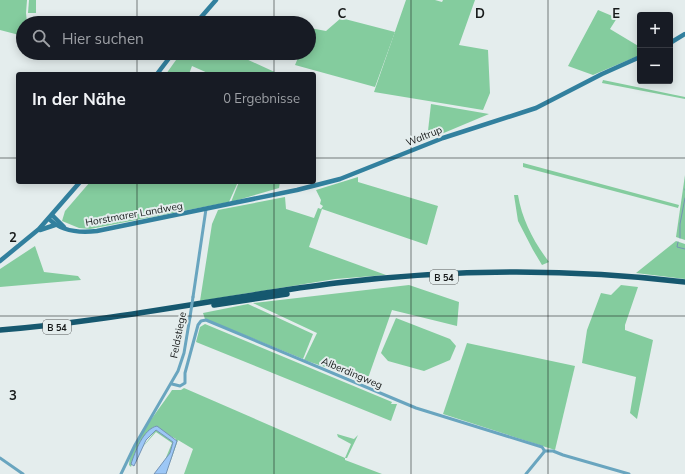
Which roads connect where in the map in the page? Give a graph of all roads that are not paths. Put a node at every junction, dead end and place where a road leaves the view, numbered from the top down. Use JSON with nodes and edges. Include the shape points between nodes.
{"nodes":[{"id":1,"x":216,"y":0,"type":"edge"},
{"id":2,"x":202,"y":16,"type":"edge"},
{"id":3,"x":685,"y":34,"type":"edge"},
{"id":4,"x":673,"y":41,"type":"edge"},
{"id":5,"x":637,"y":58,"type":"edge"},
{"id":6,"x":168,"y":60,"type":"edge"},
{"id":7,"x":159,"y":72,"type":"edge"},
{"id":8,"x":78,"y":184,"type":"edge"},
{"id":9,"x":206,"y":209,"type":"junction"},
{"id":10,"x":50,"y":217,"type":"junction"},
{"id":11,"x":55,"y":225,"type":"junction"},
{"id":12,"x":66,"y":228,"type":"junction"},
{"id":13,"x":34,"y":234,"type":"junction"},
{"id":14,"x":0,"y":261,"type":"edge"},
{"id":15,"x":685,"y":282,"type":"edge"},
{"id":16,"x":685,"y":286,"type":"edge"},
{"id":17,"x":0,"y":331,"type":"edge"},
{"id":18,"x":172,"y":384,"type":"junction"},
{"id":19,"x":545,"y":451,"type":"junction"},
{"id":20,"x":0,"y":458,"type":"edge"},
{"id":21,"x":22,"y":474,"type":"edge"},
{"id":22,"x":121,"y":474,"type":"edge"},
{"id":23,"x":526,"y":474,"type":"edge"},
{"id":24,"x":629,"y":474,"type":"edge"}],
"edges":[{"from":1,"to":2,"type":"main road"},
{"from":3,"to":4,"type":"main road"},
{"from":5,"to":9,"type":"main road","name":"Waltrup","via":[[536,108],[443,138],[348,176],[297,190]]},
{"from":6,"to":7,"type":"main road"},
{"from":8,"to":10,"type":"main road"},
{"from":9,"to":12,"type":"main road","name":"Horstmarer Landweg","via":[[97,231],[83,232]]},
{"from":9,"to":18,"type":"street","name":"Feldstiege","bridge":true,"via":[[183,358]]},
{"from":10,"to":11,"type":"main road","name":"Horstmarer Landweg"},
{"from":10,"to":12,"type":"main road"},
{"from":10,"to":13,"type":"main road"},
{"from":11,"to":12,"type":"main road","name":"Horstmarer Landweg"},
{"from":11,"to":13,"type":"main road"},
{"from":13,"to":14,"type":"main road"},
{"from":15,"to":17,"type":"highway","number":"B 54","via":[[540,272],[408,276],[269,292],[87,321]]},
{"from":16,"to":17,"type":"highway","number":"B 54","via":[[554,276],[424,279],[336,287],[98,322]]},
{"from":18,"to":19,"type":"street","name":"Alberdingweg","via":[[179,386],[185,383],[185,373],[198,325],[204,320],[416,408],[540,447]]},
{"from":18,"to":22,"type":"street","name":"Feldstiege","via":[[135,445]]},
{"from":19,"to":23,"type":"street"},
{"from":19,"to":24,"type":"street","via":[[553,451]]},
{"from":20,"to":21,"type":"street"}]}
